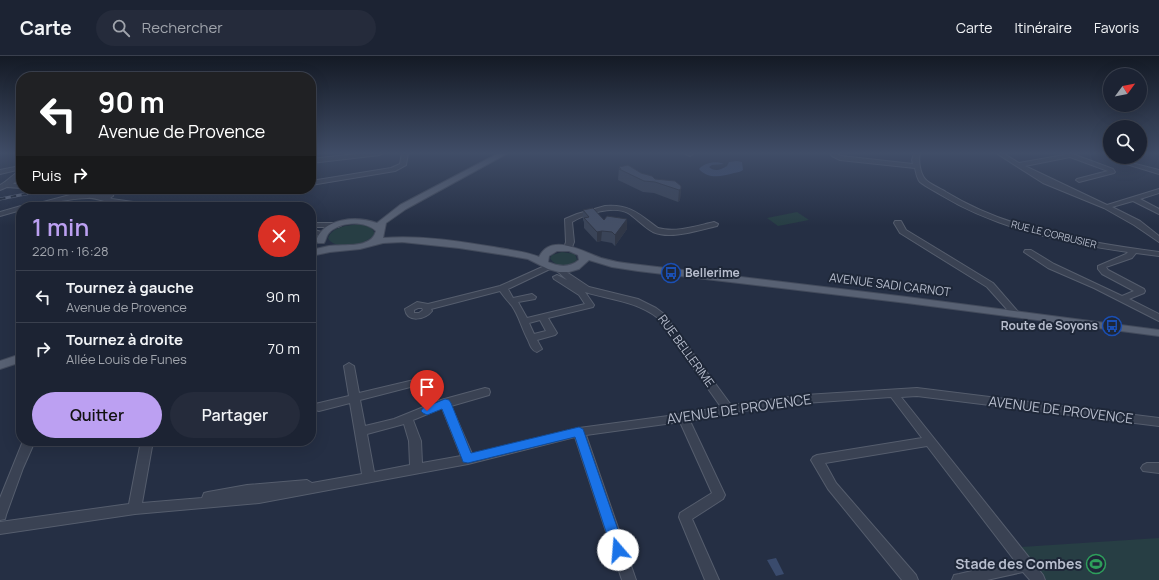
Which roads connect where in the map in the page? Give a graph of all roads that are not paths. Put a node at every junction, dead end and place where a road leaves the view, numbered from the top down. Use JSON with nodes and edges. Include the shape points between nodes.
{"nodes":[{"id":1,"x":12,"y":177,"type":"edge"},
{"id":2,"x":346,"y":177,"type":"edge"},
{"id":3,"x":458,"y":177,"type":"edge"},
{"id":4,"x":921,"y":177,"type":"edge"},
{"id":5,"x":1038,"y":177,"type":"edge"},
{"id":6,"x":1090,"y":177,"type":"edge"},
{"id":7,"x":1079,"y":180,"type":"dead end"},
{"id":8,"x":316,"y":182,"type":"edge"},
{"id":9,"x":3,"y":186,"type":"edge"},
{"id":10,"x":16,"y":186,"type":"edge"},
{"id":11,"x":1159,"y":191,"type":"edge"},
{"id":12,"x":99,"y":194,"type":"edge"},
{"id":13,"x":108,"y":195,"type":"edge"},
{"id":14,"x":1133,"y":198,"type":"junction"},
{"id":15,"x":48,"y":202,"type":"edge"},
{"id":16,"x":117,"y":202,"type":"edge"},
{"id":17,"x":403,"y":207,"type":"junction"},
{"id":18,"x":1106,"y":207,"type":"junction"},
{"id":19,"x":16,"y":209,"type":"edge"},
{"id":20,"x":1159,"y":212,"type":"edge"},
{"id":21,"x":0,"y":214,"type":"edge"},
{"id":22,"x":364,"y":221,"type":"junction"},
{"id":23,"x":898,"y":223,"type":"dead end"},
{"id":24,"x":714,"y":224,"type":"dead end"},
{"id":25,"x":316,"y":225,"type":"edge"},
{"id":26,"x":338,"y":225,"type":"junction"},
{"id":27,"x":380,"y":230,"type":"junction"},
{"id":28,"x":316,"y":234,"type":"edge"},
{"id":29,"x":322,"y":238,"type":"junction"},
{"id":30,"x":402,"y":238,"type":"junction"},
{"id":31,"x":1159,"y":240,"type":"edge"},
{"id":32,"x":316,"y":242,"type":"edge"},
{"id":33,"x":373,"y":242,"type":"junction"},
{"id":34,"x":568,"y":248,"type":"junction"},
{"id":35,"x":335,"y":249,"type":"junction"},
{"id":36,"x":501,"y":250,"type":"junction"},
{"id":37,"x":1131,"y":250,"type":"junction"},
{"id":38,"x":549,"y":251,"type":"junction"},
{"id":39,"x":316,"y":252,"type":"edge"},
{"id":40,"x":1028,"y":252,"type":"dead end"},
{"id":41,"x":1157,"y":253,"type":"edge"},
{"id":42,"x":583,"y":255,"type":"junction"},
{"id":43,"x":617,"y":265,"type":"junction"},
{"id":44,"x":552,"y":268,"type":"junction"},
{"id":45,"x":573,"y":270,"type":"junction"},
{"id":46,"x":503,"y":288,"type":"junction"},
{"id":47,"x":532,"y":296,"type":"dead end"},
{"id":48,"x":1122,"y":299,"type":"junction"},
{"id":49,"x":512,"y":301,"type":"junction"},
{"id":50,"x":427,"y":307,"type":"dead end"},
{"id":51,"x":1016,"y":314,"type":"junction"},
{"id":52,"x":542,"y":316,"type":"junction"},
{"id":53,"x":1159,"y":318,"type":"edge"},
{"id":54,"x":524,"y":321,"type":"junction"},
{"id":55,"x":1159,"y":333,"type":"edge"},
{"id":56,"x":531,"y":338,"type":"junction"},
{"id":57,"x":537,"y":349,"type":"dead end"},
{"id":58,"x":16,"y":354,"type":"edge"},
{"id":59,"x":0,"y":359,"type":"edge"},
{"id":60,"x":16,"y":360,"type":"edge"},
{"id":61,"x":0,"y":366,"type":"edge"},
{"id":62,"x":348,"y":366,"type":"dead end"},
{"id":63,"x":414,"y":383,"type":"dead end"},
{"id":64,"x":485,"y":392,"type":"dead end"},
{"id":65,"x":893,"y":394,"type":"junction"},
{"id":66,"x":355,"y":398,"type":"junction"},
{"id":67,"x":445,"y":403,"type":"junction"},
{"id":68,"x":319,"y":406,"type":"dead end"},
{"id":69,"x":728,"y":409,"type":"junction"},
{"id":70,"x":407,"y":417,"type":"junction"},
{"id":71,"x":683,"y":418,"type":"junction"},
{"id":72,"x":1159,"y":422,"type":"edge"},
{"id":73,"x":361,"y":430,"type":"junction"},
{"id":74,"x":579,"y":432,"type":"junction"},
{"id":75,"x":930,"y":441,"type":"junction"},
{"id":76,"x":27,"y":446,"type":"edge"},
{"id":77,"x":146,"y":446,"type":"edge"},
{"id":78,"x":468,"y":459,"type":"junction"},
{"id":79,"x":416,"y":468,"type":"junction"},
{"id":80,"x":369,"y":477,"type":"junction"},
{"id":81,"x":135,"y":509,"type":"junction"},
{"id":82,"x":0,"y":515,"type":"edge"},
{"id":83,"x":0,"y":528,"type":"edge"},
{"id":84,"x":1026,"y":565,"type":"junction"},
{"id":85,"x":628,"y":580,"type":"edge"},
{"id":86,"x":712,"y":580,"type":"edge"},
{"id":87,"x":911,"y":580,"type":"edge"},
{"id":88,"x":959,"y":580,"type":"edge"},
{"id":89,"x":1038,"y":580,"type":"edge"}],
"edges":[{"from":1,"to":9,"type":"street"},
{"from":2,"to":8,"type":"street"},
{"from":3,"to":17,"type":"main road"},
{"from":4,"to":37,"type":"street","name":"RUE LE CORBUSIER","via":[[930,186],[987,215],[1033,231]]},
{"from":5,"to":18,"type":"street"},
{"from":6,"to":7,"type":"street"},
{"from":9,"to":10,"type":"street"},
{"from":11,"to":14,"type":"street"},
{"from":12,"to":15,"type":"street"},
{"from":13,"to":16,"type":"street","via":[[110,201]]},
{"from":14,"to":18,"type":"street"},
{"from":14,"to":20,"type":"street"},
{"from":17,"to":22,"type":"main road"},
{"from":17,"to":27,"type":"main road","via":[[382,222]]},
{"from":18,"to":31,"type":"street","via":[[1137,223]]},
{"from":19,"to":21,"type":"street"},
{"from":22,"to":26,"type":"main road"},
{"from":22,"to":27,"type":"main road","via":[[374,223]]},
{"from":23,"to":51,"type":"street","via":[[903,231],[990,285],[995,294]]},
{"from":24,"to":34,"type":"street","via":[[660,232],[627,210],[609,208],[582,214],[568,221]]},
{"from":25,"to":26,"type":"street"},
{"from":26,"to":29,"type":"main road"},
{"from":27,"to":30,"type":"main road"},
{"from":27,"to":33,"type":"main road"},
{"from":28,"to":29,"type":"street"},
{"from":29,"to":32,"type":"main road"},
{"from":29,"to":35,"type":"main road","via":[[328,247]]},
{"from":30,"to":33,"type":"main road"},
{"from":30,"to":36,"type":"main road"},
{"from":33,"to":35,"type":"main road","via":[[351,249]]},
{"from":34,"to":38,"type":"main road"},
{"from":34,"to":42,"type":"main road","name":"AVENUE SADI CARNOT"},
{"from":35,"to":39,"type":"main road"},
{"from":36,"to":38,"type":"main road"},
{"from":36,"to":44,"type":"main road"},
{"from":37,"to":41,"type":"street","name":"RUE LE CORBUSIER"},
{"from":37,"to":48,"type":"street","via":[[1132,254],[1129,256],[1102,266],[1105,272],[1141,291]]},
{"from":38,"to":44,"type":"main road","via":[[544,256]]},
{"from":40,"to":48,"type":"street","via":[[1051,266]]},
{"from":42,"to":43,"type":"main road","name":"AVENUE SADI CARNOT"},
{"from":42,"to":45,"type":"main road","via":[[584,260]]},
{"from":43,"to":45,"type":"main road","name":"AVENUE SADI CARNOT"},
{"from":43,"to":51,"type":"main road","name":"AVENUE SADI CARNOT"},
{"from":44,"to":45,"type":"main road","name":"AVENUE SADI CARNOT"},
{"from":44,"to":46,"type":"street"},
{"from":44,"to":52,"type":"street","via":[[582,293],[590,305]]},
{"from":45,"to":69,"type":"street","name":"RUE BELLERIME","via":[[585,288],[653,308]]},
{"from":46,"to":49,"type":"street"},
{"from":46,"to":50,"type":"street"},
{"from":47,"to":49,"type":"street"},
{"from":48,"to":53,"type":"street"},
{"from":49,"to":54,"type":"street"},
{"from":51,"to":55,"type":"main road","name":"AVENUE SADI CARNOT"},
{"from":52,"to":54,"type":"street"},
{"from":52,"to":56,"type":"street","via":[[552,333]]},
{"from":54,"to":56,"type":"street"},
{"from":56,"to":57,"type":"street"},
{"from":58,"to":59,"type":"main road"},
{"from":60,"to":61,"type":"main road"},
{"from":62,"to":66,"type":"street"},
{"from":63,"to":66,"type":"street"},
{"from":64,"to":67,"type":"street"},
{"from":65,"to":69,"type":"street","name":"AVENUE DE PROVENCE","via":[[805,399]]},
{"from":65,"to":72,"type":"street","name":"AVENUE DE PROVENCE","via":[[918,392]]},
{"from":65,"to":75,"type":"street"},
{"from":66,"to":68,"type":"street"},
{"from":66,"to":73,"type":"street"},
{"from":67,"to":70,"type":"street"},
{"from":67,"to":78,"type":"street"},
{"from":69,"to":71,"type":"street","name":"AVENUE DE PROVENCE"},
{"from":70,"to":73,"type":"street","via":[[388,425]]},
{"from":70,"to":79,"type":"street","via":[[415,441]]},
{"from":71,"to":74,"type":"street","name":"AVENUE DE PROVENCE"},
{"from":71,"to":86,"type":"street","via":[[719,495],[685,517]]},
{"from":73,"to":80,"type":"street"},
{"from":74,"to":78,"type":"street","name":"AVENUE DE PROVENCE"},
{"from":74,"to":85,"type":"street"},
{"from":75,"to":84,"type":"street"},
{"from":75,"to":87,"type":"street","via":[[817,460],[832,486]]},
{"from":76,"to":82,"type":"street"},
{"from":77,"to":81,"type":"street"},
{"from":78,"to":79,"type":"street","name":"AVENUE DE PROVENCE"},
{"from":79,"to":80,"type":"street","name":"AVENUE DE PROVENCE"},
{"from":80,"to":81,"type":"street","name":"AVENUE DE PROVENCE","via":[[259,498]]},
{"from":81,"to":83,"type":"street","name":"AVENUE DE PROVENCE"},
{"from":84,"to":88,"type":"street"},
{"from":84,"to":89,"type":"street"}]}
